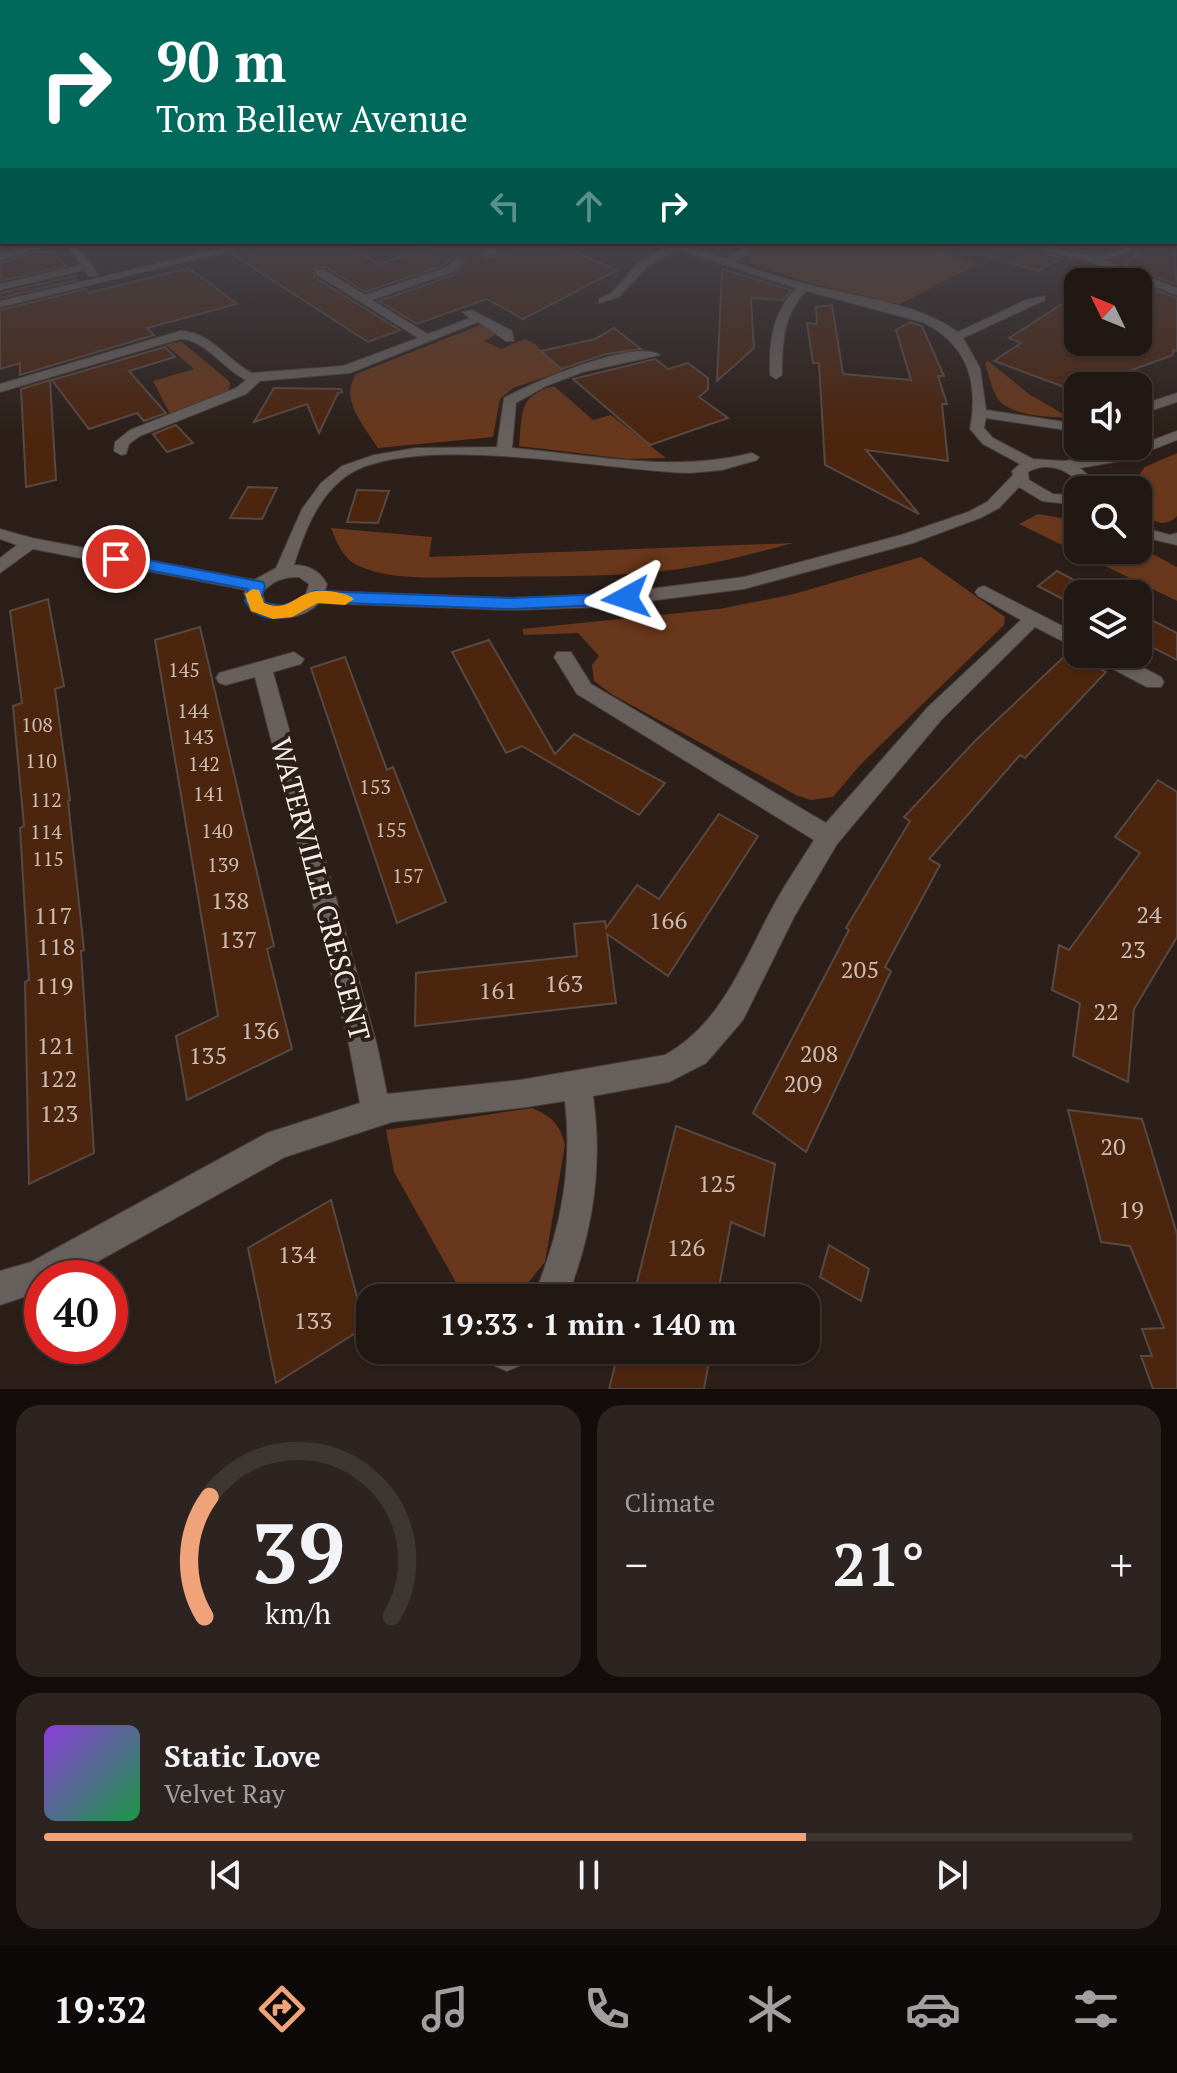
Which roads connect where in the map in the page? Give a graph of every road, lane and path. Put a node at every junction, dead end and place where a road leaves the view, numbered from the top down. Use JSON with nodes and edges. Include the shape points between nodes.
{"nodes":[{"id":1,"x":372,"y":305,"type":"edge"},
{"id":2,"x":786,"y":305,"type":"edge"},
{"id":3,"x":880,"y":305,"type":"edge"},
{"id":4,"x":1024,"y":305,"type":"edge"},
{"id":5,"x":464,"y":310,"type":"dead end"},
{"id":6,"x":479,"y":318,"type":"junction"},
{"id":7,"x":425,"y":337,"type":"junction"},
{"id":8,"x":956,"y":337,"type":"junction"},
{"id":9,"x":510,"y":338,"type":"dead end"},
{"id":10,"x":654,"y":355,"type":"dead end"},
{"id":11,"x":776,"y":375,"type":"dead end"},
{"id":12,"x":257,"y":377,"type":"junction"},
{"id":13,"x":0,"y":388,"type":"edge"},
{"id":14,"x":1177,"y":397,"type":"edge"},
{"id":15,"x":1152,"y":406,"type":"edge"},
{"id":16,"x":982,"y":413,"type":"junction"},
{"id":17,"x":1064,"y":426,"type":"edge"},
{"id":18,"x":1177,"y":435,"type":"edge"},
{"id":19,"x":1152,"y":445,"type":"edge"},
{"id":20,"x":121,"y":451,"type":"dead end"},
{"id":21,"x":504,"y":452,"type":"junction"},
{"id":22,"x":752,"y":457,"type":"dead end"},
{"id":23,"x":1101,"y":460,"type":"edge"},
{"id":24,"x":1118,"y":460,"type":"edge"},
{"id":25,"x":1062,"y":466,"type":"junction"},
{"id":26,"x":1025,"y":470,"type":"junction"},
{"id":27,"x":1080,"y":476,"type":"edge"},
{"id":28,"x":1101,"y":476,"type":"edge"},
{"id":29,"x":1046,"y":497,"type":"junction"},
{"id":30,"x":1064,"y":499,"type":"edge"},
{"id":31,"x":993,"y":505,"type":"junction"},
{"id":32,"x":0,"y":534,"type":"edge"},
{"id":33,"x":1152,"y":537,"type":"edge"},
{"id":34,"x":1177,"y":538,"type":"edge"},
{"id":35,"x":30,"y":543,"type":"junction"},
{"id":36,"x":0,"y":567,"type":"edge"},
{"id":37,"x":283,"y":572,"type":"junction"},
{"id":38,"x":257,"y":586,"type":"junction"},
{"id":39,"x":984,"y":592,"type":"dead end"},
{"id":40,"x":315,"y":597,"type":"junction"},
{"id":41,"x":1034,"y":618,"type":"junction"},
{"id":42,"x":1064,"y":634,"type":"edge"},
{"id":43,"x":564,"y":657,"type":"dead end"},
{"id":44,"x":294,"y":659,"type":"dead end"},
{"id":45,"x":262,"y":668,"type":"junction"},
{"id":46,"x":1128,"y":668,"type":"edge"},
{"id":47,"x":226,"y":678,"type":"dead end"},
{"id":48,"x":1154,"y":682,"type":"dead end"},
{"id":49,"x":829,"y":837,"type":"junction"},
{"id":50,"x":577,"y":1084,"type":"junction"},
{"id":51,"x":376,"y":1112,"type":"junction"},
{"id":52,"x":556,"y":1284,"type":"edge"},
{"id":53,"x":0,"y":1288,"type":"edge"}],
"edges":[{"from":1,"to":7,"type":"street"},
{"from":2,"to":11,"type":"street","via":[[777,323]]},
{"from":3,"to":8,"type":"street"},
{"from":4,"to":8,"type":"street"},
{"from":5,"to":6,"type":"street"},
{"from":6,"to":7,"type":"street"},
{"from":6,"to":9,"type":"street"},
{"from":7,"to":12,"type":"street","via":[[345,370]]},
{"from":8,"to":16,"type":"street","via":[[981,392]]},
{"from":10,"to":21,"type":"street","via":[[527,389],[509,401]]},
{"from":12,"to":13,"type":"street","via":[[238,371],[204,342],[180,335]]},
{"from":12,"to":20,"type":"street","via":[[241,391],[135,433],[122,442]]},
{"from":14,"to":15,"type":"street"},
{"from":16,"to":17,"type":"street"},
{"from":16,"to":26,"type":"street","via":[[977,429]]},
{"from":18,"to":19,"type":"street"},
{"from":21,"to":22,"type":"street","via":[[660,467],[716,467]]},
{"from":21,"to":37,"type":"street","via":[[408,453],[366,461],[337,475],[301,524]]},
{"from":23,"to":25,"type":"street"},
{"from":24,"to":28,"type":"street"},
{"from":25,"to":26,"type":"street"},
{"from":25,"to":27,"type":"street"},
{"from":26,"to":29,"type":"street","via":[[1028,488]]},
{"from":26,"to":31,"type":"street"},
{"from":29,"to":30,"type":"street"},
{"from":29,"to":31,"type":"street"},
{"from":31,"to":40,"type":"street","via":[[907,539],[824,563],[677,593],[512,604]]},
{"from":32,"to":35,"type":"street"},
{"from":33,"to":34,"type":"street"},
{"from":35,"to":36,"type":"street"},
{"from":35,"to":38,"type":"street"},
{"from":37,"to":38,"type":"street"},
{"from":37,"to":40,"type":"street","via":[[302,571],[315,578]]},
{"from":38,"to":40,"type":"street","via":[[253,601],[273,613],[292,611]]},
{"from":39,"to":41,"type":"street"},
{"from":41,"to":42,"type":"street"},
{"from":41,"to":49,"type":"street","via":[[935,713]]},
{"from":43,"to":49,"type":"street","via":[[584,689]]},
{"from":44,"to":45,"type":"street"},
{"from":45,"to":47,"type":"street"},
{"from":45,"to":51,"type":"street","name":"WATERVILLE CRESCENT","via":[[363,1045]]},
{"from":46,"to":48,"type":"street"},
{"from":49,"to":50,"type":"street","via":[[733,1010],[696,1053],[669,1068]]},
{"from":50,"to":51,"type":"street"},
{"from":50,"to":52,"type":"street","via":[[585,1135],[582,1193],[570,1253]]},
{"from":51,"to":53,"type":"street","via":[[278,1144],[37,1277]]}]}
